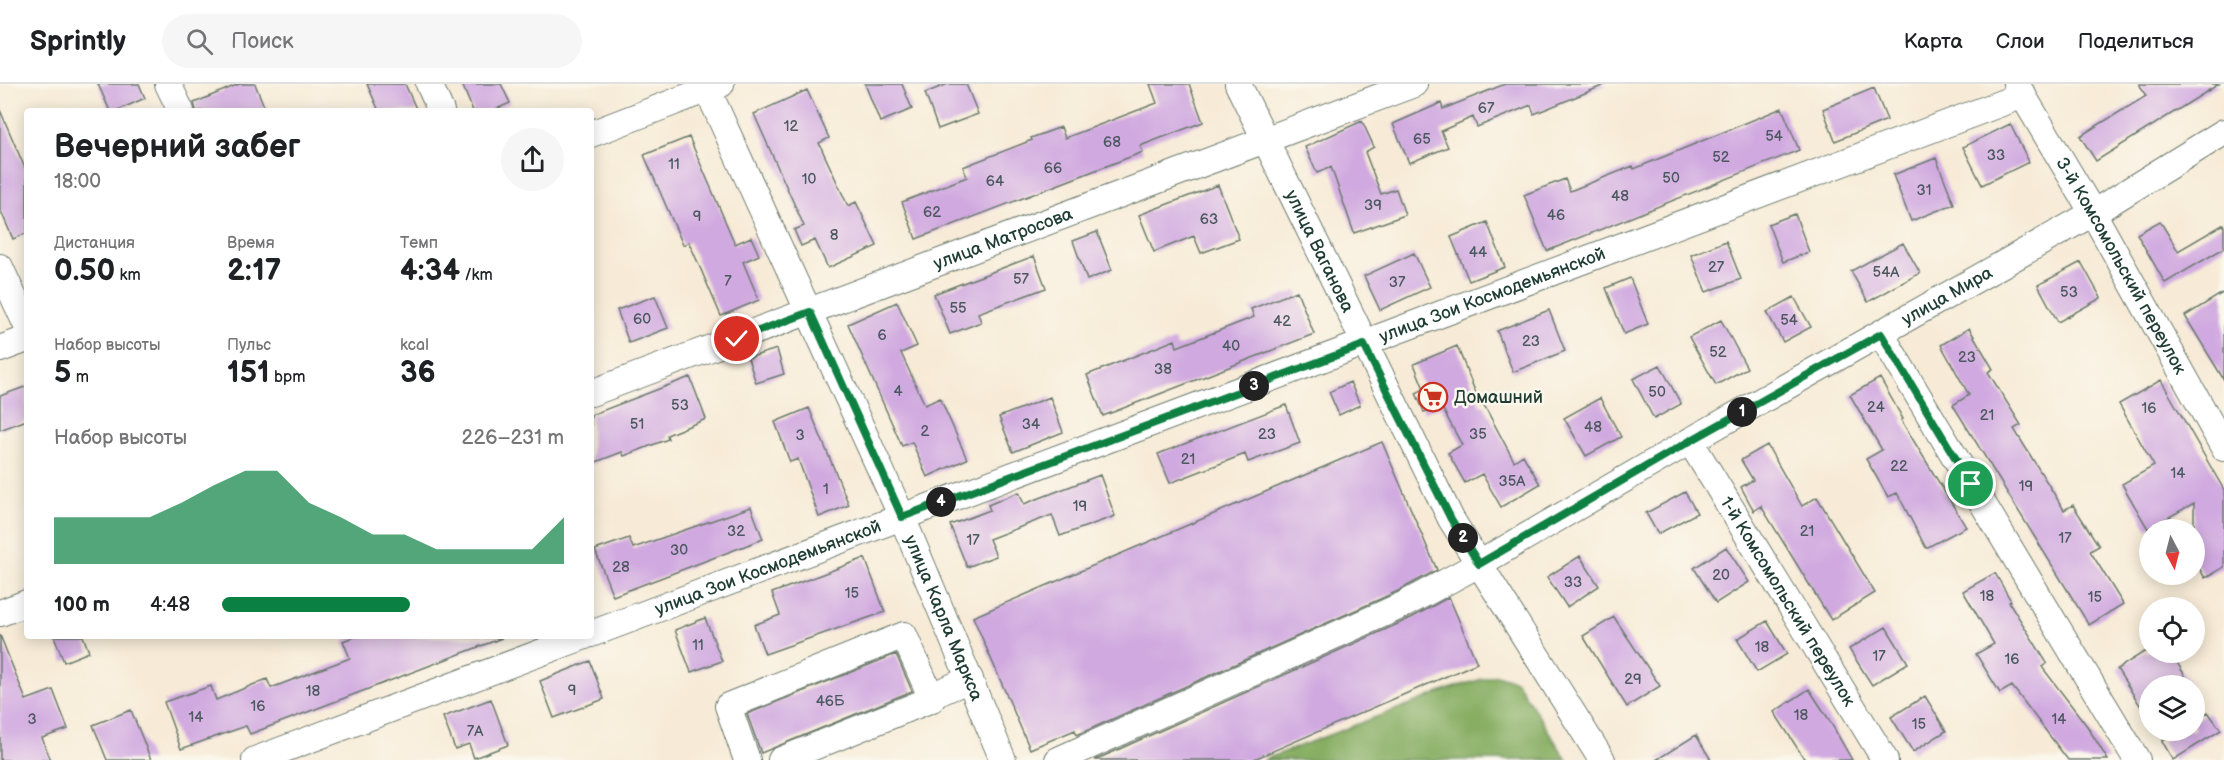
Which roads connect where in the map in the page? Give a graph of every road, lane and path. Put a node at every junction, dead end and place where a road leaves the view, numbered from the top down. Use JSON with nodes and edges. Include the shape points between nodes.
{"nodes":[{"id":1,"x":168,"y":84,"type":"edge"},
{"id":2,"x":429,"y":84,"type":"edge"},
{"id":3,"x":1238,"y":84,"type":"edge"},
{"id":4,"x":1414,"y":84,"type":"edge"},
{"id":5,"x":711,"y":86,"type":"edge"},
{"id":6,"x":2019,"y":90,"type":"edge"},
{"id":7,"x":180,"y":108,"type":"edge"},
{"id":8,"x":440,"y":108,"type":"edge"},
{"id":9,"x":2224,"y":132,"type":"edge"},
{"id":10,"x":594,"y":133,"type":"edge"},
{"id":11,"x":1265,"y":140,"type":"junction"},
{"id":12,"x":2093,"y":213,"type":"junction"},
{"id":13,"x":0,"y":267,"type":"edge"},
{"id":14,"x":810,"y":312,"type":"junction"},
{"id":15,"x":24,"y":319,"type":"edge"},
{"id":16,"x":1881,"y":334,"type":"junction"},
{"id":17,"x":24,"y":340,"type":"edge"},
{"id":18,"x":1364,"y":345,"type":"junction"},
{"id":19,"x":0,"y":349,"type":"edge"},
{"id":20,"x":594,"y":392,"type":"edge"},
{"id":21,"x":1690,"y":441,"type":"junction"},
{"id":22,"x":2224,"y":448,"type":"edge"},
{"id":23,"x":902,"y":517,"type":"junction"},
{"id":24,"x":1479,"y":564,"type":"junction"},
{"id":25,"x":24,"y":604,"type":"edge"},
{"id":26,"x":0,"y":613,"type":"edge"},
{"id":27,"x":594,"y":633,"type":"edge"},
{"id":28,"x":577,"y":639,"type":"edge"},
{"id":29,"x":970,"y":679,"type":"junction"},
{"id":30,"x":930,"y":696,"type":"junction"},
{"id":31,"x":255,"y":760,"type":"edge"},
{"id":32,"x":747,"y":760,"type":"edge"},
{"id":33,"x":781,"y":760,"type":"edge"},
{"id":34,"x":1003,"y":760,"type":"edge"},
{"id":35,"x":1058,"y":760,"type":"edge"},
{"id":36,"x":1602,"y":760,"type":"edge"},
{"id":37,"x":1886,"y":760,"type":"edge"},
{"id":38,"x":2137,"y":760,"type":"edge"}],
"edges":[{"from":1,"to":7,"type":"street"},
{"from":2,"to":8,"type":"street"},
{"from":3,"to":11,"type":"street","name":"улица Ваганова"},
{"from":4,"to":11,"type":"street","name":"улица Матросова"},
{"from":5,"to":10,"type":"street"},
{"from":5,"to":14,"type":"street","name":"улица Карла Маркса"},
{"from":6,"to":12,"type":"street","name":"3-й Комсомольский переулок"},
{"from":6,"to":18,"type":"street","name":"улица Зои Космодемьянской"},
{"from":9,"to":12,"type":"street","name":"улица Мира"},
{"from":11,"to":14,"type":"street","name":"улица Матросова"},
{"from":11,"to":18,"type":"street","name":"улица Ваганова"},
{"from":12,"to":16,"type":"street","name":"улица Мира"},
{"from":12,"to":22,"type":"street","name":"3-й Комсомольский переулок"},
{"from":13,"to":15,"type":"street"},
{"from":14,"to":20,"type":"street","name":"улица Матросова"},
{"from":14,"to":23,"type":"street","name":"улица Карла Маркса"},
{"from":16,"to":21,"type":"street","name":"улица Мира"},
{"from":16,"to":38,"type":"street"},
{"from":17,"to":19,"type":"street"},
{"from":18,"to":23,"type":"street","name":"улица Зои Космодемьянской"},
{"from":18,"to":24,"type":"street","name":"улица Ваганова","via":[[1451,519]]},
{"from":21,"to":24,"type":"street","name":"улица Мира"},
{"from":21,"to":37,"type":"street","name":"1-й Комсомольский переулок"},
{"from":23,"to":27,"type":"street","name":"улица Зои Космодемьянской"},
{"from":23,"to":29,"type":"street","name":"улица Карла Маркса"},
{"from":24,"to":35,"type":"street","name":"улица Мира","via":[[1405,604]]},
{"from":24,"to":36,"type":"street","name":"улица Ваганова"},
{"from":25,"to":26,"type":"street"},
{"from":28,"to":31,"type":"street"},
{"from":29,"to":30,"type":"street"},
{"from":29,"to":34,"type":"street","name":"улица Карла Маркса"},
{"from":30,"to":32,"type":"street","via":[[904,634],[728,706]]},
{"from":30,"to":33,"type":"street","via":[[932,699]]}]}
